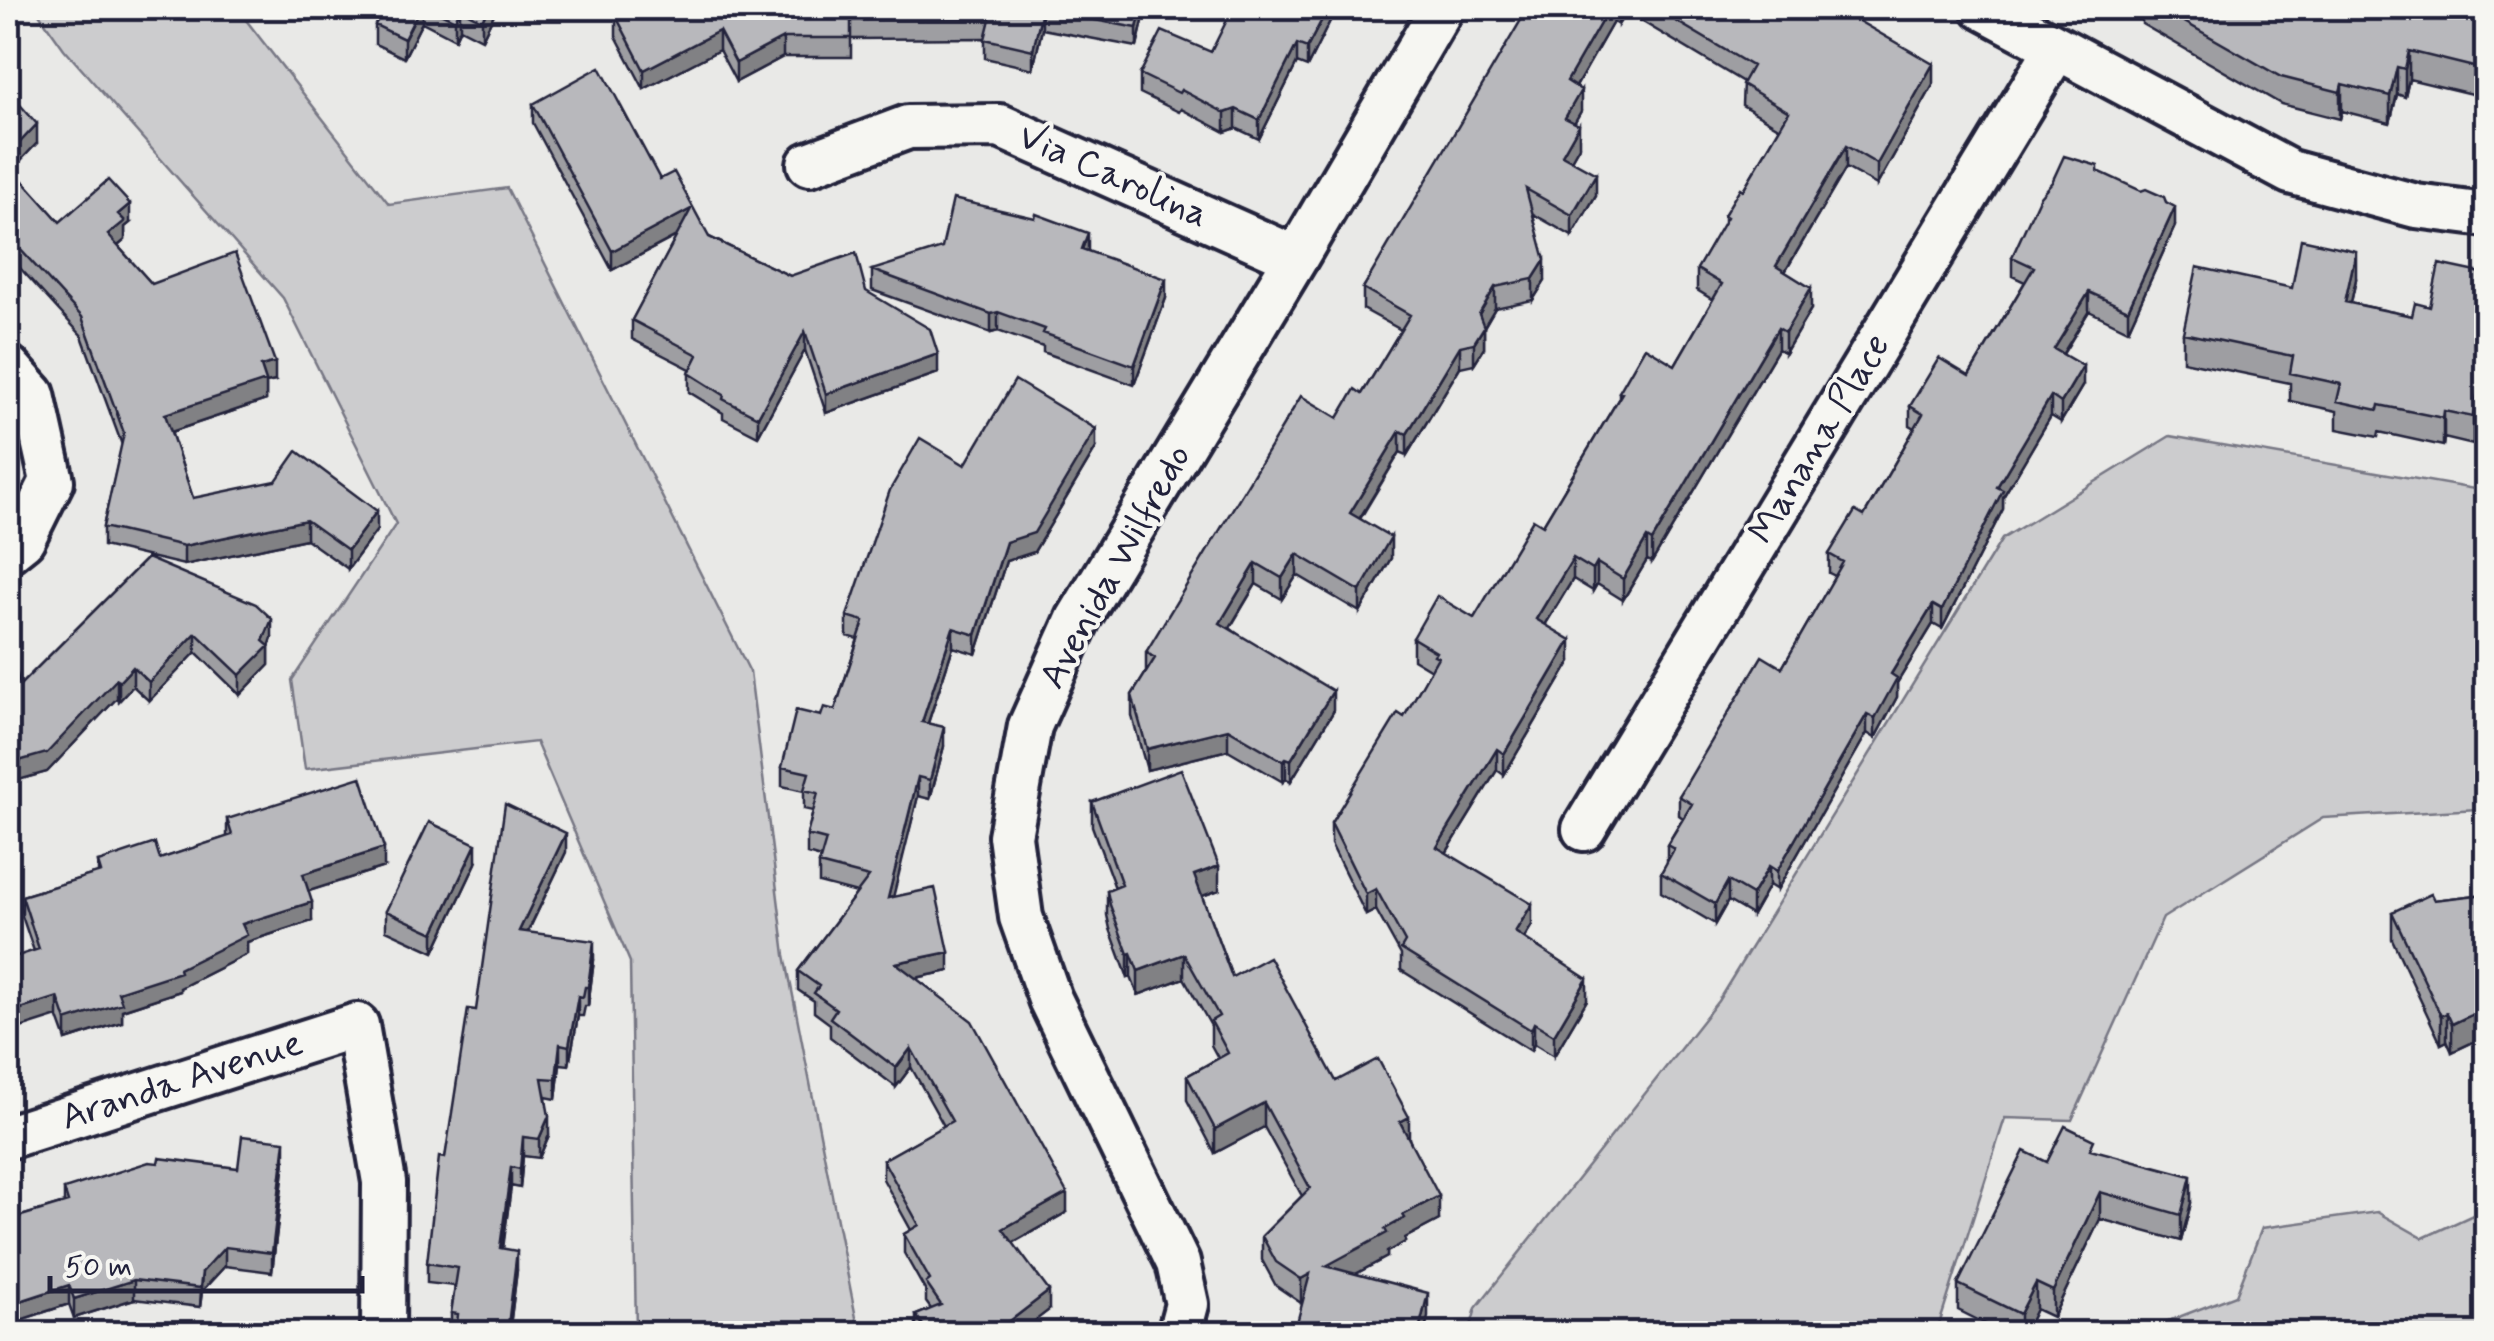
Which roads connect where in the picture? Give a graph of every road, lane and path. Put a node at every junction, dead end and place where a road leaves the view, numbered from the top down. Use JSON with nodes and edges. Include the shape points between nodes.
{"nodes":[{"id":1,"x":1442,"y":8,"type":"edge"},
{"id":2,"x":1983,"y":8,"type":"edge"},
{"id":3,"x":2056,"y":49,"type":"junction"},
{"id":4,"x":809,"y":164,"type":"dead end"},
{"id":5,"x":2486,"y":214,"type":"edge"},
{"id":6,"x":1296,"y":258,"type":"junction"},
{"id":7,"x":8,"y":367,"type":"edge"},
{"id":8,"x":8,"y":551,"type":"edge"},
{"id":9,"x":1584,"y":830,"type":"dead end"},
{"id":10,"x":8,"y":1137,"type":"edge"},
{"id":11,"x":383,"y":1334,"type":"edge"},
{"id":12,"x":1179,"y":1334,"type":"edge"}],
"edges":[{"from":1,"to":6,"type":"street","name":"Avenida Wilfredo"},
{"from":2,"to":3,"type":"street"},
{"from":3,"to":5,"type":"street","via":[[2290,172],[2416,206]]},
{"from":3,"to":9,"type":"street","name":"Manana Place"},
{"from":4,"to":6,"type":"street","name":"Via Carolina","via":[[908,127],[1000,126]]},
{"from":6,"to":12,"type":"street","name":"Avenida Wilfredo","via":[[1078,619],[1030,726],[1010,836],[1021,917],[1050,999],[1178,1263],[1187,1304]]},
{"from":7,"to":8,"type":"street","via":[[33,395],[52,481],[23,539]]},
{"from":10,"to":11,"type":"street","name":"Aranda Avenue","via":[[357,1025],[384,1182]]}]}
